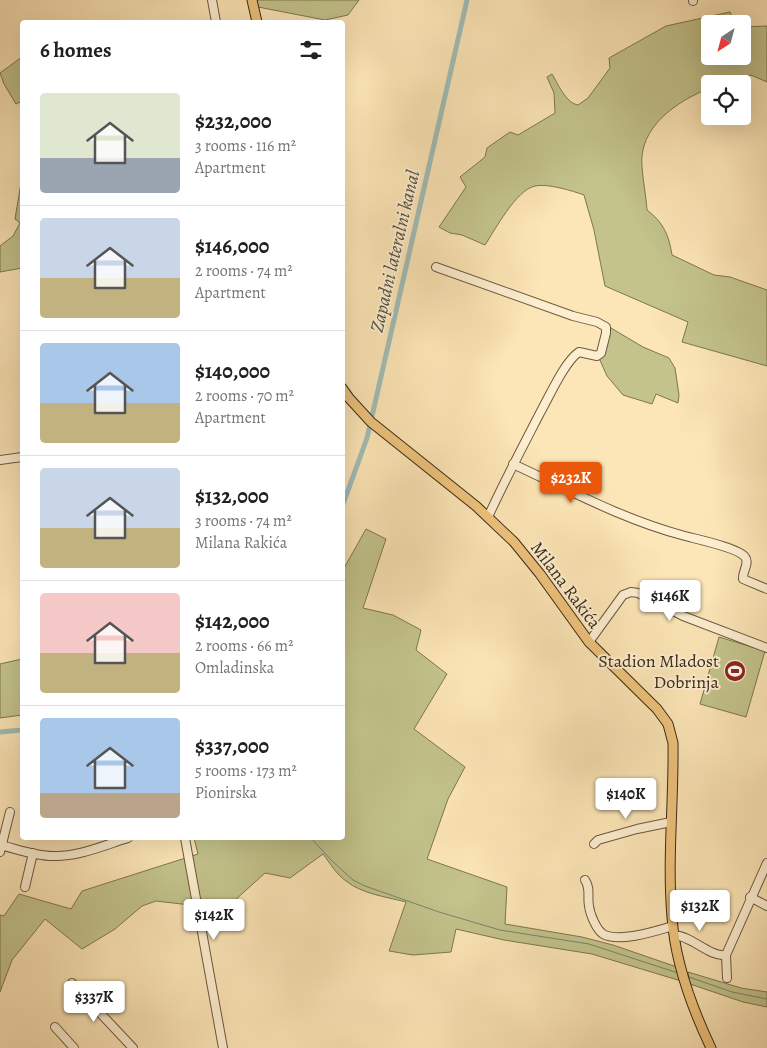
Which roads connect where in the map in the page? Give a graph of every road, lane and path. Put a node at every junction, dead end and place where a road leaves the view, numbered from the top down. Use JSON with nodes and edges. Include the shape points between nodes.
{"nodes":[{"id":1,"x":212,"y":0,"type":"edge"},
{"id":2,"x":252,"y":0,"type":"edge"},
{"id":3,"x":216,"y":20,"type":"edge"},
{"id":4,"x":257,"y":20,"type":"edge"},
{"id":5,"x":436,"y":267,"type":"dead end"},
{"id":6,"x":346,"y":399,"type":"edge"},
{"id":7,"x":20,"y":457,"type":"edge"},
{"id":8,"x":0,"y":460,"type":"edge"},
{"id":9,"x":513,"y":464,"type":"junction"},
{"id":10,"x":488,"y":517,"type":"junction"},
{"id":11,"x":767,"y":589,"type":"edge"},
{"id":12,"x":589,"y":642,"type":"junction"},
{"id":13,"x":767,"y":648,"type":"edge"},
{"id":14,"x":10,"y":812,"type":"dead end"},
{"id":15,"x":671,"y":822,"type":"junction"},
{"id":16,"x":121,"y":840,"type":"edge"},
{"id":17,"x":185,"y":840,"type":"edge"},
{"id":18,"x":594,"y":844,"type":"dead end"},
{"id":19,"x":1,"y":848,"type":"edge"},
{"id":20,"x":33,"y":853,"type":"junction"},
{"id":21,"x":767,"y":863,"type":"edge"},
{"id":22,"x":585,"y":880,"type":"dead end"},
{"id":23,"x":25,"y":887,"type":"dead end"},
{"id":24,"x":750,"y":897,"type":"junction"},
{"id":25,"x":767,"y":906,"type":"edge"},
{"id":26,"x":674,"y":931,"type":"junction"},
{"id":27,"x":726,"y":955,"type":"junction"},
{"id":28,"x":727,"y":978,"type":"dead end"},
{"id":29,"x":72,"y":983,"type":"dead end"},
{"id":30,"x":55,"y":1027,"type":"dead end"},
{"id":31,"x":74,"y":1048,"type":"edge"},
{"id":32,"x":133,"y":1048,"type":"edge"},
{"id":33,"x":222,"y":1048,"type":"edge"},
{"id":34,"x":711,"y":1048,"type":"edge"}],
"edges":[{"from":1,"to":3,"type":"street"},
{"from":2,"to":4,"type":"main road"},
{"from":5,"to":9,"type":"street","via":[[606,327],[601,353],[597,356],[579,352],[574,355]]},
{"from":6,"to":10,"type":"main road","name":"Milana Rakića"},
{"from":7,"to":8,"type":"street"},
{"from":9,"to":10,"type":"street"},
{"from":9,"to":11,"type":"street","via":[[639,523],[740,553],[747,560],[743,579]]},
{"from":10,"to":12,"type":"main road","name":"Milana Rakića","via":[[514,542]]},
{"from":12,"to":13,"type":"street","via":[[623,595],[631,592]]},
{"from":12,"to":15,"type":"main road","name":"Milana Rakića","via":[[657,708],[668,724],[673,742]]},
{"from":14,"to":19,"type":"street"},
{"from":15,"to":18,"type":"street","via":[[598,840]]},
{"from":15,"to":26,"type":"main road","name":"Milana Rakića"},
{"from":16,"to":20,"type":"street","via":[[60,856]]},
{"from":17,"to":33,"type":"street"},
{"from":19,"to":20,"type":"street"},
{"from":20,"to":23,"type":"street"},
{"from":21,"to":24,"type":"street"},
{"from":22,"to":26,"type":"street","via":[[590,888],[589,909],[602,933],[629,936]]},
{"from":24,"to":25,"type":"street"},
{"from":24,"to":27,"type":"street"},
{"from":26,"to":27,"type":"street"},
{"from":26,"to":34,"type":"main road","name":"Milana Rakića","via":[[686,983]]},
{"from":27,"to":28,"type":"street"},
{"from":29,"to":32,"type":"street"},
{"from":30,"to":31,"type":"street"}]}
